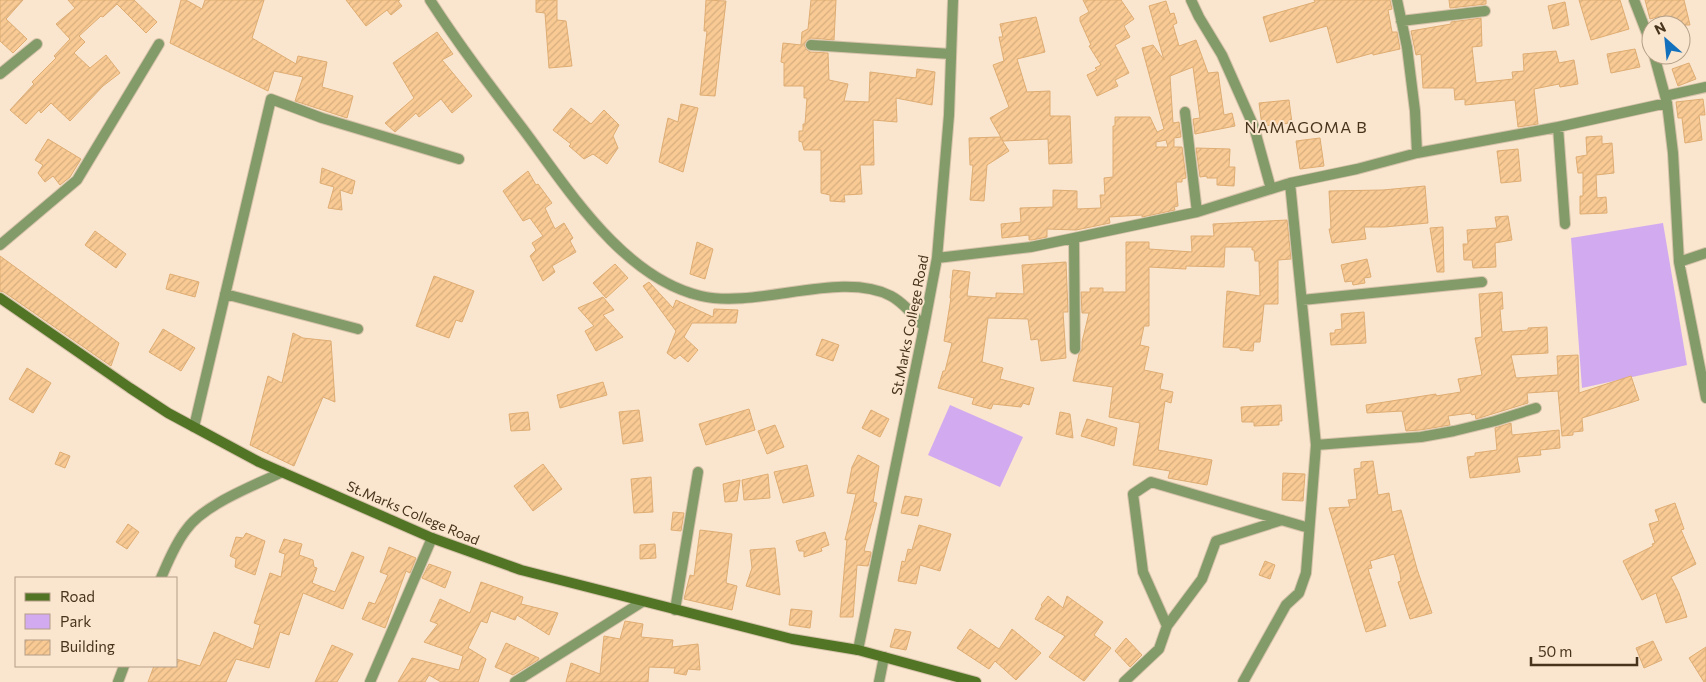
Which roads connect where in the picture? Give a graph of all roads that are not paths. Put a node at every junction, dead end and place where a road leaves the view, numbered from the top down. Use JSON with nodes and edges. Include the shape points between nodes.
{"nodes":[{"id":1,"x":430,"y":0,"type":"edge"},
{"id":2,"x":953,"y":0,"type":"edge"},
{"id":3,"x":1191,"y":0,"type":"edge"},
{"id":4,"x":1397,"y":0,"type":"edge"},
{"id":5,"x":1634,"y":0,"type":"edge"},
{"id":6,"x":1485,"y":11,"type":"dead end"},
{"id":7,"x":1641,"y":18,"type":"edge"},
{"id":8,"x":1402,"y":22,"type":"junction"},
{"id":9,"x":37,"y":44,"type":"dead end"},
{"id":10,"x":159,"y":44,"type":"dead end"},
{"id":11,"x":811,"y":44,"type":"dead end"},
{"id":12,"x":951,"y":54,"type":"junction"},
{"id":13,"x":1657,"y":65,"type":"edge"},
{"id":14,"x":0,"y":74,"type":"edge"},
{"id":15,"x":1706,"y":87,"type":"edge"},
{"id":16,"x":1666,"y":100,"type":"junction"},
{"id":17,"x":1185,"y":112,"type":"dead end"},
{"id":18,"x":1558,"y":127,"type":"junction"},
{"id":19,"x":1417,"y":153,"type":"junction"},
{"id":20,"x":459,"y":159,"type":"dead end"},
{"id":21,"x":1290,"y":183,"type":"junction"},
{"id":22,"x":1271,"y":189,"type":"junction"},
{"id":23,"x":1197,"y":212,"type":"junction"},
{"id":24,"x":1565,"y":224,"type":"dead end"},
{"id":25,"x":1074,"y":238,"type":"junction"},
{"id":26,"x":0,"y":245,"type":"edge"},
{"id":27,"x":1706,"y":253,"type":"edge"},
{"id":28,"x":937,"y":258,"type":"junction"},
{"id":29,"x":1679,"y":262,"type":"junction"},
{"id":30,"x":1482,"y":282,"type":"dead end"},
{"id":31,"x":225,"y":294,"type":"junction"},
{"id":32,"x":1302,"y":300,"type":"junction"},
{"id":33,"x":2,"y":303,"type":"edge"},
{"id":34,"x":924,"y":327,"type":"junction"},
{"id":35,"x":358,"y":329,"type":"dead end"},
{"id":36,"x":1075,"y":350,"type":"dead end"},
{"id":37,"x":1706,"y":398,"type":"edge"},
{"id":38,"x":1536,"y":408,"type":"dead end"},
{"id":39,"x":194,"y":426,"type":"junction"},
{"id":40,"x":1316,"y":445,"type":"junction"},
{"id":41,"x":282,"y":472,"type":"junction"},
{"id":42,"x":698,"y":472,"type":"dead end"},
{"id":43,"x":1282,"y":520,"type":"junction"},
{"id":44,"x":1309,"y":528,"type":"junction"},
{"id":45,"x":432,"y":538,"type":"junction"},
{"id":46,"x":161,"y":577,"type":"edge"},
{"id":47,"x":642,"y":602,"type":"junction"},
{"id":48,"x":675,"y":610,"type":"junction"},
{"id":49,"x":1168,"y":626,"type":"junction"},
{"id":50,"x":858,"y":650,"type":"junction"},
{"id":51,"x":884,"y":657,"type":"junction"},
{"id":52,"x":124,"y":667,"type":"edge"},
{"id":53,"x":118,"y":682,"type":"edge"},
{"id":54,"x":370,"y":682,"type":"edge"},
{"id":55,"x":515,"y":682,"type":"edge"},
{"id":56,"x":879,"y":682,"type":"edge"},
{"id":57,"x":976,"y":682,"type":"edge"},
{"id":58,"x":1124,"y":682,"type":"edge"},
{"id":59,"x":1243,"y":682,"type":"edge"}],
"edges":[{"from":1,"to":34,"type":"street","via":[[590,220],[634,262],[658,278],[701,296],[725,298],[860,287],[891,296]]},
{"from":2,"to":12,"type":"street","name":"St.Marks College Road"},
{"from":3,"to":22,"type":"street","via":[[1222,55],[1254,127]]},
{"from":4,"to":8,"type":"street"},
{"from":5,"to":7,"type":"street"},
{"from":6,"to":8,"type":"street"},
{"from":8,"to":19,"type":"street","via":[[1415,110]]},
{"from":9,"to":14,"type":"street"},
{"from":10,"to":26,"type":"street","via":[[77,180]]},
{"from":11,"to":12,"type":"street"},
{"from":12,"to":28,"type":"street","name":"St.Marks College Road"},
{"from":13,"to":16,"type":"street"},
{"from":15,"to":16,"type":"street"},
{"from":16,"to":18,"type":"street"},
{"from":16,"to":29,"type":"street","via":[[1673,153]]},
{"from":17,"to":23,"type":"street"},
{"from":18,"to":19,"type":"street"},
{"from":18,"to":24,"type":"street"},
{"from":19,"to":21,"type":"street"},
{"from":20,"to":31,"type":"street","via":[[322,118],[271,99]]},
{"from":21,"to":22,"type":"street"},
{"from":21,"to":32,"type":"street"},
{"from":22,"to":23,"type":"street"},
{"from":23,"to":25,"type":"street"},
{"from":25,"to":28,"type":"street","via":[[1030,248]]},
{"from":25,"to":36,"type":"street"},
{"from":27,"to":29,"type":"street"},
{"from":28,"to":34,"type":"street","name":"St.Marks College Road"},
{"from":29,"to":37,"type":"street"},
{"from":30,"to":32,"type":"street"},
{"from":31,"to":35,"type":"street"},
{"from":31,"to":39,"type":"street"},
{"from":32,"to":40,"type":"street"},
{"from":33,"to":39,"type":"main road","name":"St.Marks College Road","via":[[168,413]]},
{"from":34,"to":50,"type":"street","name":"St.Marks College Road"},
{"from":38,"to":40,"type":"street","via":[[1471,427],[1421,437]]},
{"from":39,"to":41,"type":"main road","name":"St.Marks College Road"},
{"from":40,"to":44,"type":"street"},
{"from":41,"to":45,"type":"main road","name":"St.Marks College Road"},
{"from":41,"to":46,"type":"street","via":[[198,517],[178,541]]},
{"from":42,"to":48,"type":"street"},
{"from":43,"to":44,"type":"street"},
{"from":43,"to":49,"type":"street","via":[[1216,541],[1202,579]]},
{"from":43,"to":49,"type":"street","via":[[1151,482],[1133,494],[1143,572]]},
{"from":44,"to":59,"type":"street","via":[[1306,574],[1299,593],[1286,605]]},
{"from":45,"to":47,"type":"main road","name":"St.Marks College Road","via":[[521,570]]},
{"from":45,"to":54,"type":"street"},
{"from":47,"to":48,"type":"main road","name":"St.Marks College Road"},
{"from":47,"to":55,"type":"street"},
{"from":48,"to":50,"type":"main road","name":"St.Marks College Road","via":[[792,639]]},
{"from":49,"to":58,"type":"street","via":[[1159,649]]},
{"from":50,"to":51,"type":"main road","name":"St.Marks College Road"},
{"from":51,"to":56,"type":"street"},
{"from":51,"to":57,"type":"main road","name":"St.Marks College Road"},
{"from":52,"to":53,"type":"street"}]}
